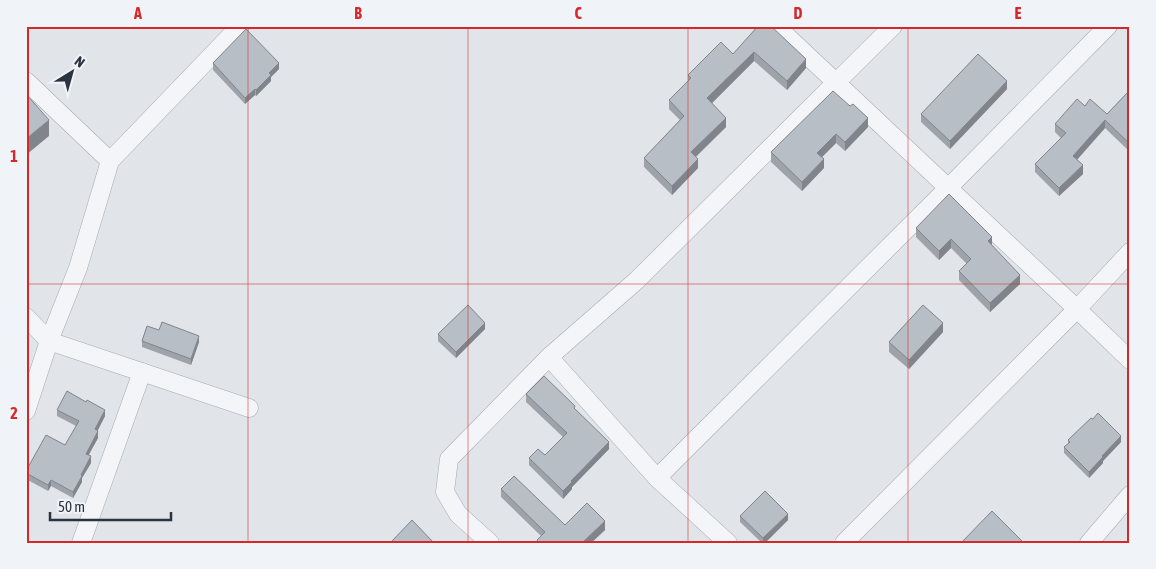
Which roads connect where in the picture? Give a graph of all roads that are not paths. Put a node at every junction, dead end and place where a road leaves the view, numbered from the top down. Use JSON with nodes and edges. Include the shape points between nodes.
{"nodes":[{"id":1,"x":240,"y":26,"type":"edge"},
{"id":2,"x":776,"y":26,"type":"edge"},
{"id":3,"x":893,"y":26,"type":"edge"},
{"id":4,"x":1108,"y":26,"type":"edge"},
{"id":5,"x":26,"y":81,"type":"edge"},
{"id":6,"x":837,"y":82,"type":"junction"},
{"id":7,"x":110,"y":160,"type":"junction"},
{"id":8,"x":948,"y":188,"type":"junction"},
{"id":9,"x":1130,"y":252,"type":"edge"},
{"id":10,"x":1078,"y":309,"type":"junction"},
{"id":11,"x":26,"y":317,"type":"edge"},
{"id":12,"x":49,"y":341,"type":"junction"},
{"id":13,"x":549,"y":357,"type":"junction"},
{"id":14,"x":1130,"y":360,"type":"edge"},
{"id":15,"x":142,"y":372,"type":"junction"},
{"id":16,"x":249,"y":408,"type":"dead end"},
{"id":17,"x":26,"y":411,"type":"edge"},
{"id":18,"x":657,"y":478,"type":"junction"},
{"id":19,"x":1130,"y":495,"type":"edge"},
{"id":20,"x":1095,"y":540,"type":"edge"},
{"id":21,"x":81,"y":543,"type":"edge"},
{"id":22,"x":490,"y":543,"type":"edge"},
{"id":23,"x":728,"y":543,"type":"edge"},
{"id":24,"x":844,"y":543,"type":"edge"}],
"edges":[{"from":1,"to":7,"type":"street"},
{"from":2,"to":6,"type":"street"},
{"from":3,"to":6,"type":"street"},
{"from":4,"to":8,"type":"street"},
{"from":5,"to":7,"type":"street"},
{"from":6,"to":8,"type":"street"},
{"from":6,"to":13,"type":"street","via":[[636,281]]},
{"from":7,"to":12,"type":"street","via":[[78,268]]},
{"from":8,"to":10,"type":"street"},
{"from":8,"to":18,"type":"street"},
{"from":9,"to":10,"type":"street"},
{"from":10,"to":14,"type":"street"},
{"from":10,"to":24,"type":"street"},
{"from":11,"to":12,"type":"street"},
{"from":12,"to":15,"type":"street"},
{"from":12,"to":17,"type":"street"},
{"from":13,"to":18,"type":"street"},
{"from":13,"to":22,"type":"street","via":[[449,460],[445,492],[458,514]]},
{"from":15,"to":16,"type":"street"},
{"from":15,"to":21,"type":"street"},
{"from":18,"to":23,"type":"street"},
{"from":19,"to":20,"type":"street"}]}
